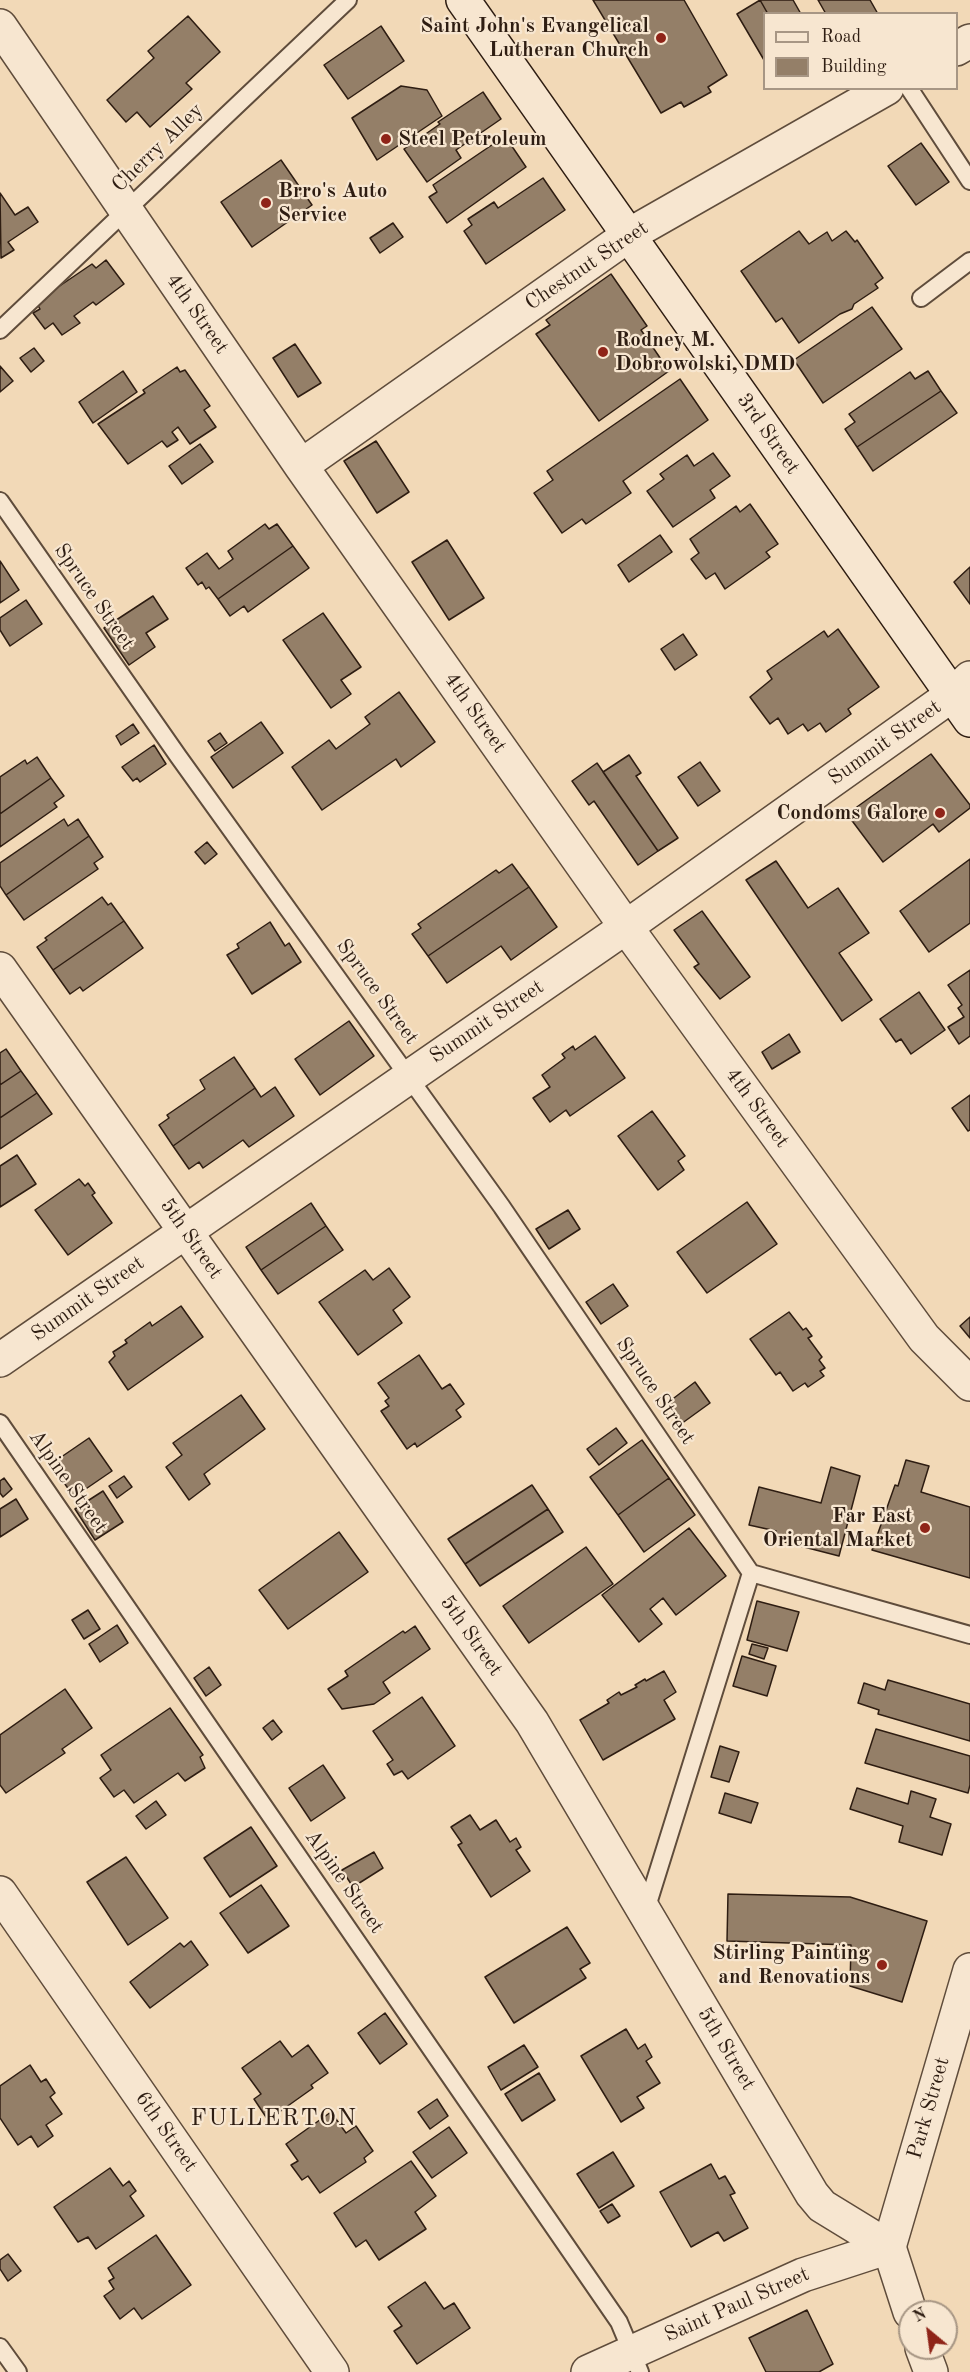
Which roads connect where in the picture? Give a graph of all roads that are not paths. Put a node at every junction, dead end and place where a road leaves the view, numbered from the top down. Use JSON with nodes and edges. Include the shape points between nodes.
{"nodes":[{"id":1,"x":348,"y":0,"type":"edge"},
{"id":2,"x":463,"y":0,"type":"edge"},
{"id":3,"x":0,"y":26,"type":"edge"},
{"id":4,"x":883,"y":90,"type":"edge"},
{"id":5,"x":910,"y":90,"type":"edge"},
{"id":6,"x":970,"y":181,"type":"edge"},
{"id":7,"x":125,"y":211,"type":"junction"},
{"id":8,"x":628,"y":235,"type":"junction"},
{"id":9,"x":970,"y":261,"type":"edge"},
{"id":10,"x":921,"y":298,"type":"dead end"},
{"id":11,"x":0,"y":330,"type":"edge"},
{"id":12,"x":301,"y":466,"type":"junction"},
{"id":13,"x":0,"y":501,"type":"edge"},
{"id":14,"x":964,"y":698,"type":"edge"},
{"id":15,"x":626,"y":927,"type":"junction"},
{"id":16,"x":0,"y":969,"type":"edge"},
{"id":17,"x":409,"y":1076,"type":"junction"},
{"id":18,"x":185,"y":1231,"type":"junction"},
{"id":19,"x":0,"y":1360,"type":"edge"},
{"id":20,"x":970,"y":1384,"type":"edge"},
{"id":21,"x":0,"y":1423,"type":"edge"},
{"id":22,"x":751,"y":1573,"type":"junction"},
{"id":23,"x":970,"y":1635,"type":"edge"},
{"id":24,"x":0,"y":1893,"type":"edge"},
{"id":25,"x":645,"y":1914,"type":"junction"},
{"id":26,"x":970,"y":1970,"type":"edge"},
{"id":27,"x":889,"y":2247,"type":"junction"},
{"id":28,"x":906,"y":2300,"type":"edge"},
{"id":29,"x":0,"y":2347,"type":"edge"},
{"id":30,"x":636,"y":2362,"type":"edge"},
{"id":31,"x":18,"y":2372,"type":"edge"},
{"id":32,"x":332,"y":2372,"type":"edge"},
{"id":33,"x":588,"y":2372,"type":"edge"}],
"edges":[{"from":1,"to":7,"type":"lane","name":"Cherry Alley"},
{"from":2,"to":8,"type":"street","name":"3rd Street"},
{"from":3,"to":7,"type":"street","name":"4th Street"},
{"from":4,"to":8,"type":"street","name":"Chestnut Street"},
{"from":5,"to":6,"type":"lane"},
{"from":7,"to":11,"type":"lane","name":"Cherry Alley"},
{"from":7,"to":12,"type":"street","name":"4th Street"},
{"from":8,"to":12,"type":"street","name":"Chestnut Street"},
{"from":8,"to":14,"type":"street","name":"3rd Street"},
{"from":9,"to":10,"type":"lane"},
{"from":12,"to":15,"type":"street","name":"4th Street"},
{"from":13,"to":17,"type":"lane","name":"Spruce Street"},
{"from":14,"to":15,"type":"street","name":"Summit Street"},
{"from":15,"to":17,"type":"street","name":"Summit Street"},
{"from":15,"to":20,"type":"street","name":"4th Street","via":[[924,1338]]},
{"from":16,"to":18,"type":"street","name":"5th Street"},
{"from":17,"to":18,"type":"street","name":"Summit Street"},
{"from":17,"to":22,"type":"lane","name":"Spruce Street"},
{"from":18,"to":19,"type":"street","name":"Summit Street"},
{"from":18,"to":25,"type":"street","name":"5th Street","via":[[532,1722]]},
{"from":21,"to":30,"type":"lane","name":"Alpine Street","via":[[620,2322]]},
{"from":22,"to":23,"type":"lane"},
{"from":22,"to":25,"type":"lane"},
{"from":24,"to":32,"type":"street","name":"6th Street"},
{"from":25,"to":27,"type":"street","name":"5th Street","via":[[812,2194],[822,2206]]},
{"from":26,"to":27,"type":"street","name":"Park Street"},
{"from":27,"to":28,"type":"street"},
{"from":27,"to":30,"type":"street","name":"Saint Paul Street","via":[[803,2275]]},
{"from":29,"to":31,"type":"lane"},
{"from":30,"to":33,"type":"street","name":"Saint Paul Street"}]}
